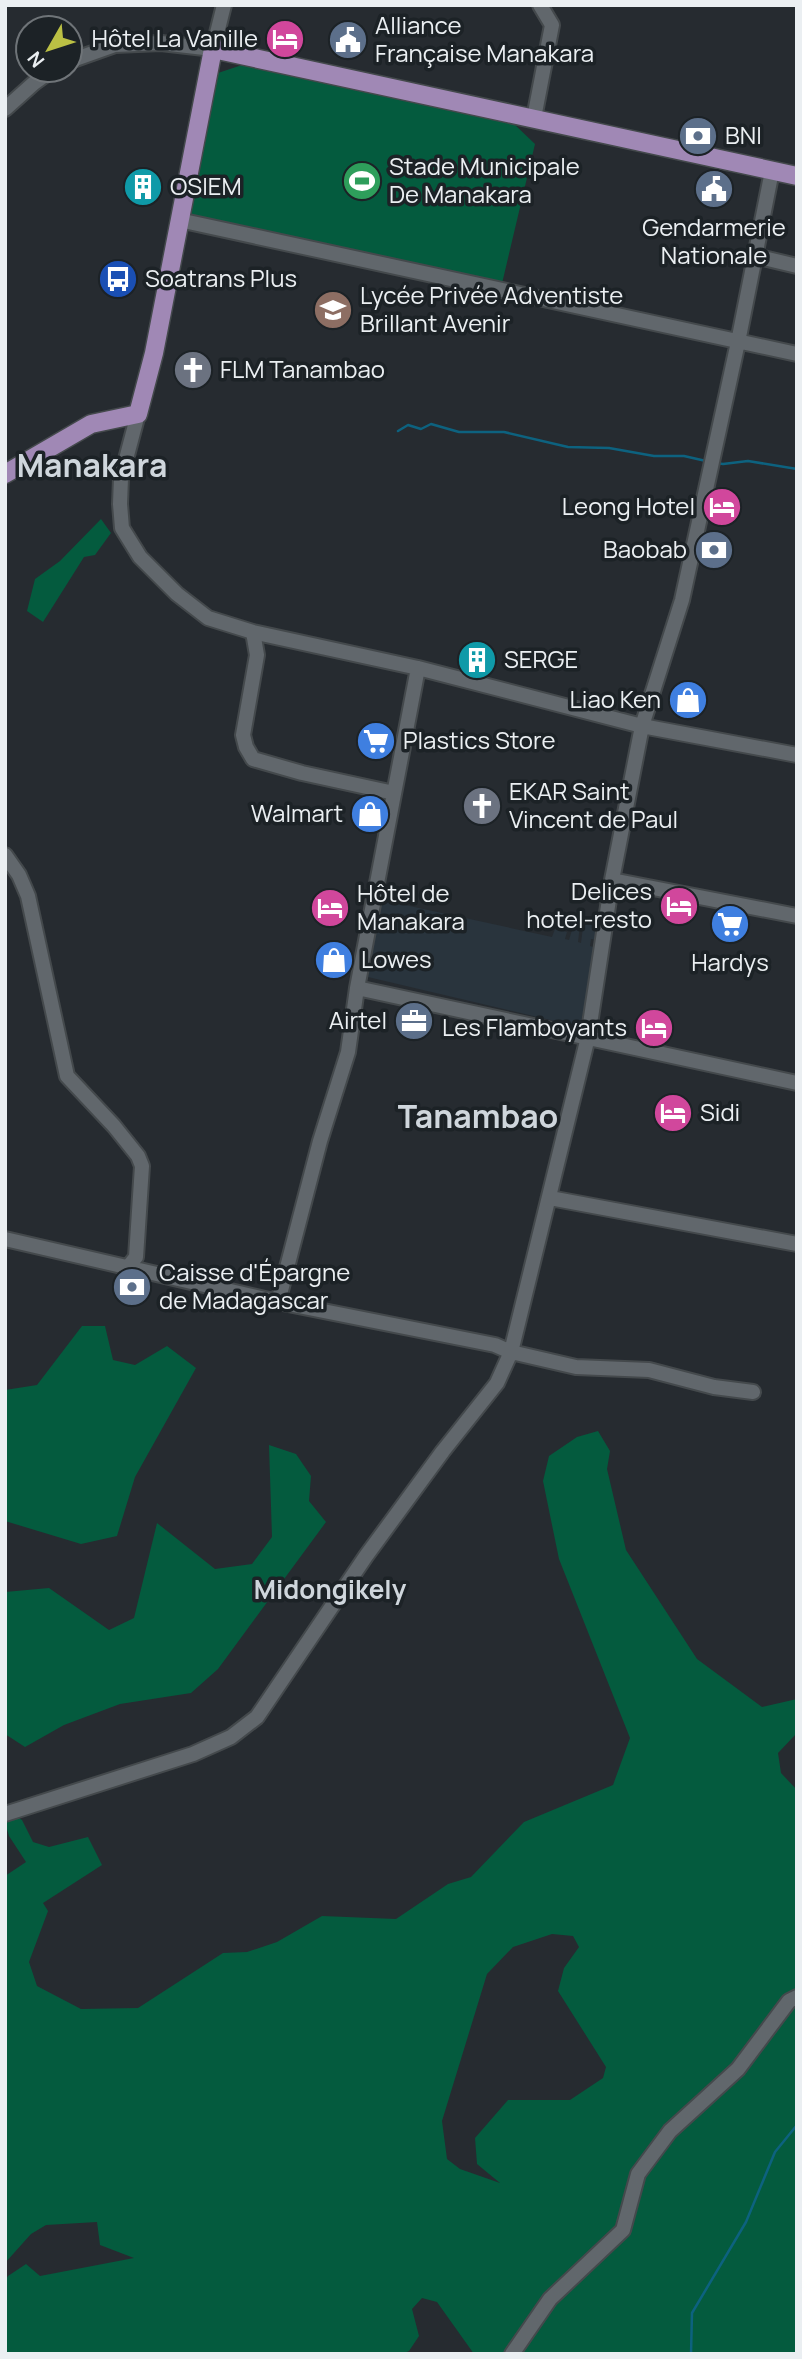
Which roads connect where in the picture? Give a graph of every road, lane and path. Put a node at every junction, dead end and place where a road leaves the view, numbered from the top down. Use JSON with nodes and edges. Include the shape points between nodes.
{"nodes":[{"id":1,"x":224,"y":5,"type":"edge"},
{"id":2,"x":540,"y":5,"type":"edge"},
{"id":3,"x":214,"y":49,"type":"junction"},
{"id":4,"x":84,"y":56,"type":"edge"},
{"id":5,"x":32,"y":84,"type":"edge"},
{"id":6,"x":5,"y":109,"type":"edge"},
{"id":7,"x":534,"y":118,"type":"junction"},
{"id":8,"x":772,"y":171,"type":"junction"},
{"id":9,"x":797,"y":176,"type":"edge"},
{"id":10,"x":179,"y":220,"type":"junction"},
{"id":11,"x":755,"y":256,"type":"junction"},
{"id":12,"x":797,"y":265,"type":"edge"},
{"id":13,"x":738,"y":342,"type":"junction"},
{"id":14,"x":797,"y":354,"type":"edge"},
{"id":15,"x":138,"y":414,"type":"junction"},
{"id":16,"x":5,"y":474,"type":"edge"},
{"id":17,"x":253,"y":632,"type":"junction"},
{"id":18,"x":418,"y":668,"type":"junction"},
{"id":19,"x":642,"y":726,"type":"junction"},
{"id":20,"x":797,"y":755,"type":"edge"},
{"id":21,"x":394,"y":793,"type":"junction"},
{"id":22,"x":5,"y":855,"type":"edge"},
{"id":23,"x":612,"y":880,"type":"junction"},
{"id":24,"x":797,"y":916,"type":"edge"},
{"id":25,"x":356,"y":988,"type":"junction"},
{"id":26,"x":588,"y":1037,"type":"junction"},
{"id":27,"x":797,"y":1083,"type":"edge"},
{"id":28,"x":550,"y":1198,"type":"junction"},
{"id":29,"x":5,"y":1239,"type":"edge"},
{"id":30,"x":797,"y":1244,"type":"edge"},
{"id":31,"x":128,"y":1267,"type":"junction"},
{"id":32,"x":278,"y":1303,"type":"junction"},
{"id":33,"x":511,"y":1352,"type":"junction"},
{"id":34,"x":753,"y":1392,"type":"dead end"},
{"id":35,"x":5,"y":1814,"type":"edge"},
{"id":36,"x":797,"y":1997,"type":"edge"},
{"id":37,"x":512,"y":2354,"type":"edge"}],
"edges":[{"from":1,"to":3,"type":"street"},
{"from":2,"to":7,"type":"street","via":[[552,25]]},
{"from":3,"to":4,"type":"street","via":[[160,43],[115,45]]},
{"from":3,"to":7,"type":"main road"},
{"from":3,"to":10,"type":"main road"},
{"from":5,"to":6,"type":"street"},
{"from":7,"to":8,"type":"main road"},
{"from":8,"to":9,"type":"main road"},
{"from":8,"to":11,"type":"street"},
{"from":10,"to":13,"type":"street"},
{"from":10,"to":15,"type":"main road"},
{"from":11,"to":12,"type":"street"},
{"from":11,"to":13,"type":"street"},
{"from":13,"to":14,"type":"street"},
{"from":13,"to":19,"type":"street","via":[[682,600]]},
{"from":15,"to":16,"type":"main road","via":[[91,424]]},
{"from":15,"to":17,"type":"street","via":[[121,478],[122,528],[140,557],[177,594],[208,618]]},
{"from":17,"to":18,"type":"street"},
{"from":17,"to":21,"type":"street","via":[[257,655],[243,735],[253,758]]},
{"from":18,"to":19,"type":"street"},
{"from":18,"to":21,"type":"street"},
{"from":19,"to":20,"type":"street"},
{"from":19,"to":23,"type":"street"},
{"from":21,"to":25,"type":"street"},
{"from":22,"to":31,"type":"street","via":[[28,896],[67,1076],[114,1126],[142,1166],[136,1257]]},
{"from":23,"to":24,"type":"street"},
{"from":23,"to":26,"type":"street"},
{"from":25,"to":26,"type":"street"},
{"from":25,"to":32,"type":"street","via":[[348,1052]]},
{"from":26,"to":27,"type":"street"},
{"from":26,"to":28,"type":"street"},
{"from":28,"to":30,"type":"street"},
{"from":28,"to":33,"type":"street"},
{"from":29,"to":31,"type":"street"},
{"from":31,"to":32,"type":"street"},
{"from":32,"to":33,"type":"street","via":[[495,1345]]},
{"from":33,"to":34,"type":"street","via":[[576,1367],[649,1370]]},
{"from":33,"to":35,"type":"street","via":[[497,1383],[366,1556],[257,1717],[231,1737],[193,1754]]},
{"from":36,"to":37,"type":"street","via":[[789,2001],[738,2069],[670,2131],[638,2174],[622,2230],[550,2299]]}]}
